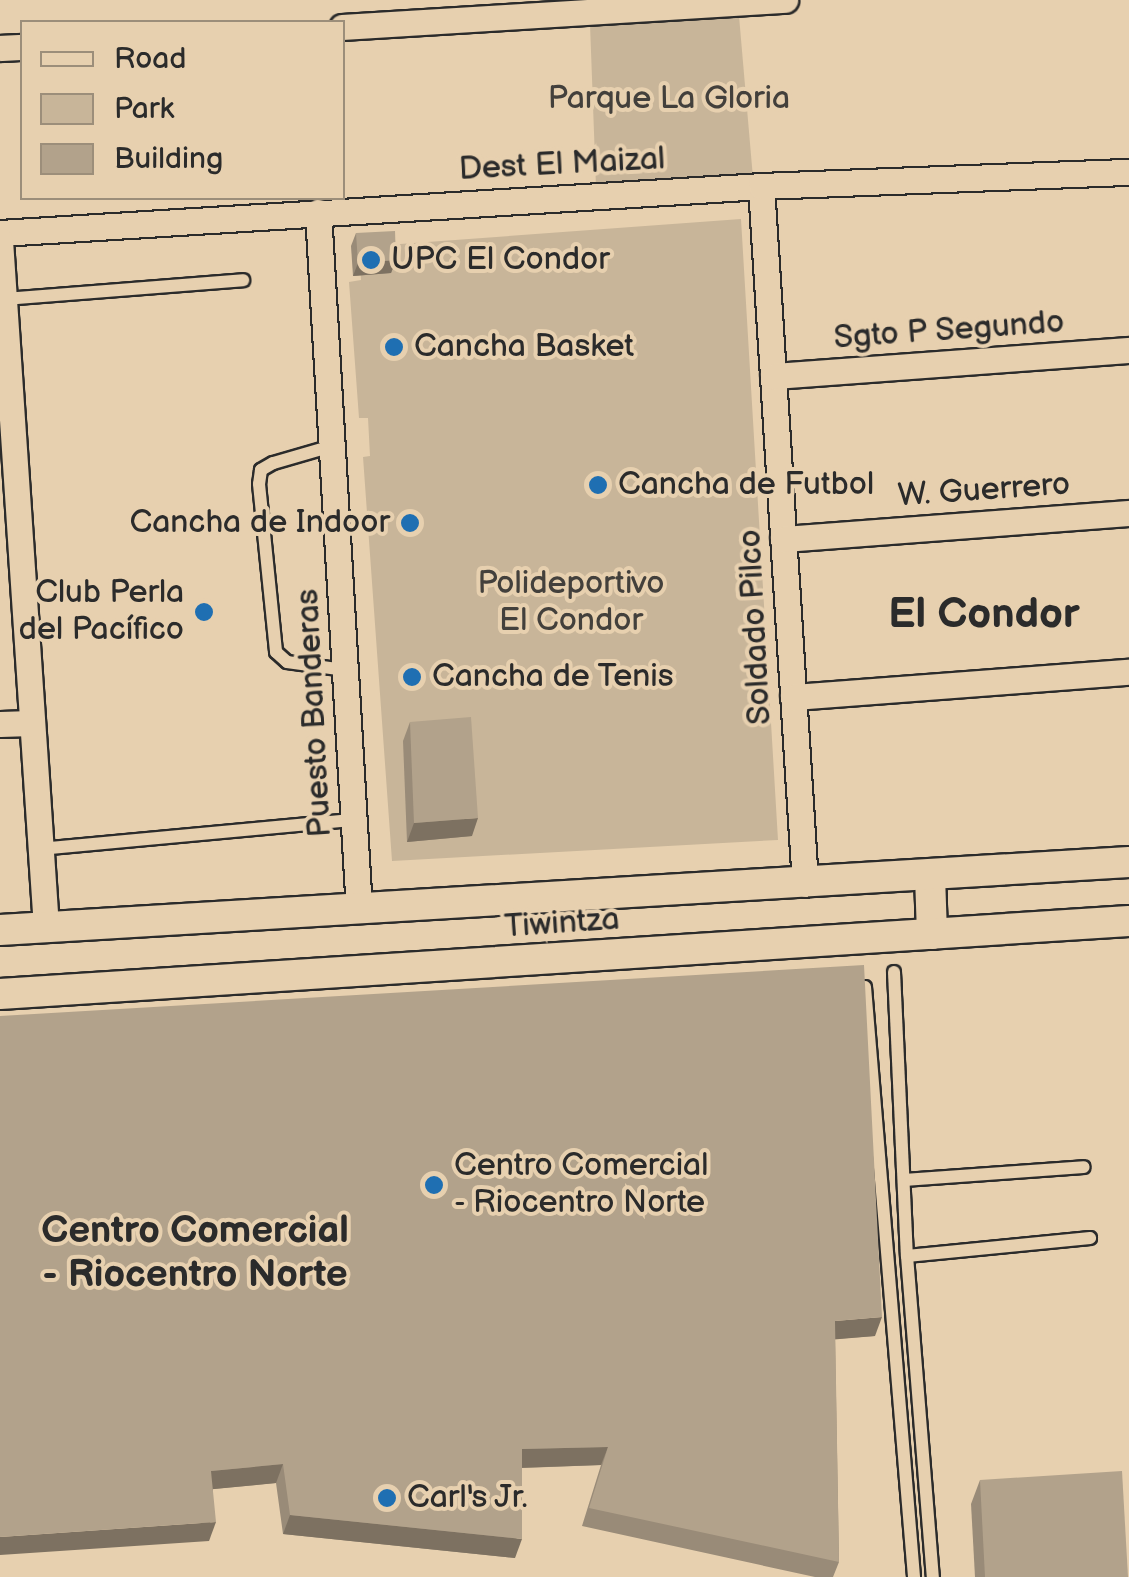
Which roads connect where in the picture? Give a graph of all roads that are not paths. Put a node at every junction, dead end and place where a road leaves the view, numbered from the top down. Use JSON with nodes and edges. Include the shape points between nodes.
{"nodes":[{"id":1,"x":785,"y":0,"type":"edge"},
{"id":2,"x":387,"y":12,"type":"edge"},
{"id":3,"x":345,"y":26,"type":"edge"},
{"id":4,"x":1129,"y":172,"type":"edge"},
{"id":5,"x":761,"y":186,"type":"junction"},
{"id":6,"x":318,"y":212,"type":"junction"},
{"id":7,"x":0,"y":237,"type":"edge"},
{"id":8,"x":243,"y":280,"type":"dead end"},
{"id":9,"x":4,"y":299,"type":"junction"},
{"id":10,"x":1129,"y":350,"type":"edge"},
{"id":11,"x":773,"y":376,"type":"junction"},
{"id":12,"x":6,"y":389,"type":"edge"},
{"id":13,"x":332,"y":446,"type":"junction"},
{"id":14,"x":1129,"y":513,"type":"edge"},
{"id":15,"x":783,"y":539,"type":"junction"},
{"id":16,"x":10,"y":548,"type":"edge"},
{"id":17,"x":345,"y":670,"type":"junction"},
{"id":18,"x":1129,"y":672,"type":"edge"},
{"id":19,"x":793,"y":696,"type":"junction"},
{"id":20,"x":31,"y":723,"type":"junction"},
{"id":21,"x":0,"y":724,"type":"edge"},
{"id":22,"x":354,"y":820,"type":"junction"},
{"id":23,"x":40,"y":849,"type":"junction"},
{"id":24,"x":1129,"y":862,"type":"edge"},
{"id":25,"x":930,"y":876,"type":"junction"},
{"id":26,"x":804,"y":884,"type":"junction"},
{"id":27,"x":360,"y":910,"type":"junction"},
{"id":28,"x":1129,"y":921,"type":"edge"},
{"id":29,"x":46,"y":927,"type":"junction"},
{"id":30,"x":0,"y":930,"type":"edge"},
{"id":31,"x":932,"y":934,"type":"junction"},
{"id":32,"x":894,"y":972,"type":"dead end"},
{"id":33,"x":864,"y":973,"type":"edge"},
{"id":34,"x":0,"y":994,"type":"edge"},
{"id":35,"x":1084,"y":1166,"type":"dead end"},
{"id":36,"x":904,"y":1180,"type":"junction"},
{"id":37,"x":1090,"y":1238,"type":"dead end"},
{"id":38,"x":907,"y":1256,"type":"junction"},
{"id":39,"x":914,"y":1577,"type":"edge"},
{"id":40,"x":933,"y":1577,"type":"edge"}],
"edges":[{"from":1,"to":2,"type":"street"},
{"from":2,"to":3,"type":"street"},
{"from":4,"to":5,"type":"street","name":"Dest El Maizal"},
{"from":5,"to":6,"type":"street","name":"Dest El Maizal"},
{"from":5,"to":11,"type":"street","name":"Soldado Pilco"},
{"from":6,"to":7,"type":"street","name":"Dest El Maizal"},
{"from":6,"to":13,"type":"street","name":"Puesto Banderas"},
{"from":7,"to":9,"type":"street"},
{"from":8,"to":9,"type":"lane"},
{"from":9,"to":12,"type":"street"},
{"from":10,"to":11,"type":"street","name":"Sgto P Segundo"},
{"from":11,"to":15,"type":"street","name":"Soldado Pilco"},
{"from":12,"to":16,"type":"street"},
{"from":13,"to":17,"type":"street","name":"Puesto Banderas"},
{"from":13,"to":17,"type":"lane","via":[[273,463],[262,470],[259,484],[276,652],[287,662]]},
{"from":14,"to":15,"type":"street","name":"W. Guerrero"},
{"from":15,"to":19,"type":"street","name":"Soldado Pilco"},
{"from":16,"to":20,"type":"street"},
{"from":17,"to":22,"type":"street","name":"Puesto Banderas"},
{"from":18,"to":19,"type":"street"},
{"from":19,"to":26,"type":"street","name":"Soldado Pilco"},
{"from":20,"to":21,"type":"street"},
{"from":20,"to":23,"type":"street"},
{"from":22,"to":23,"type":"lane"},
{"from":22,"to":27,"type":"street","name":"Puesto Banderas"},
{"from":23,"to":29,"type":"street"},
{"from":24,"to":25,"type":"street","name":"Tiwintza"},
{"from":25,"to":26,"type":"street","name":"Tiwintza"},
{"from":25,"to":31,"type":"street"},
{"from":26,"to":27,"type":"street","name":"Tiwintza"},
{"from":27,"to":29,"type":"street","name":"Tiwintza"},
{"from":28,"to":31,"type":"street","name":"Tiwintza"},
{"from":29,"to":30,"type":"street","name":"Tiwintza"},
{"from":31,"to":34,"type":"street","name":"Tiwintza"},
{"from":32,"to":36,"type":"lane"},
{"from":33,"to":39,"type":"lane"},
{"from":35,"to":36,"type":"lane"},
{"from":36,"to":38,"type":"lane"},
{"from":37,"to":38,"type":"lane"},
{"from":38,"to":40,"type":"lane"}]}
